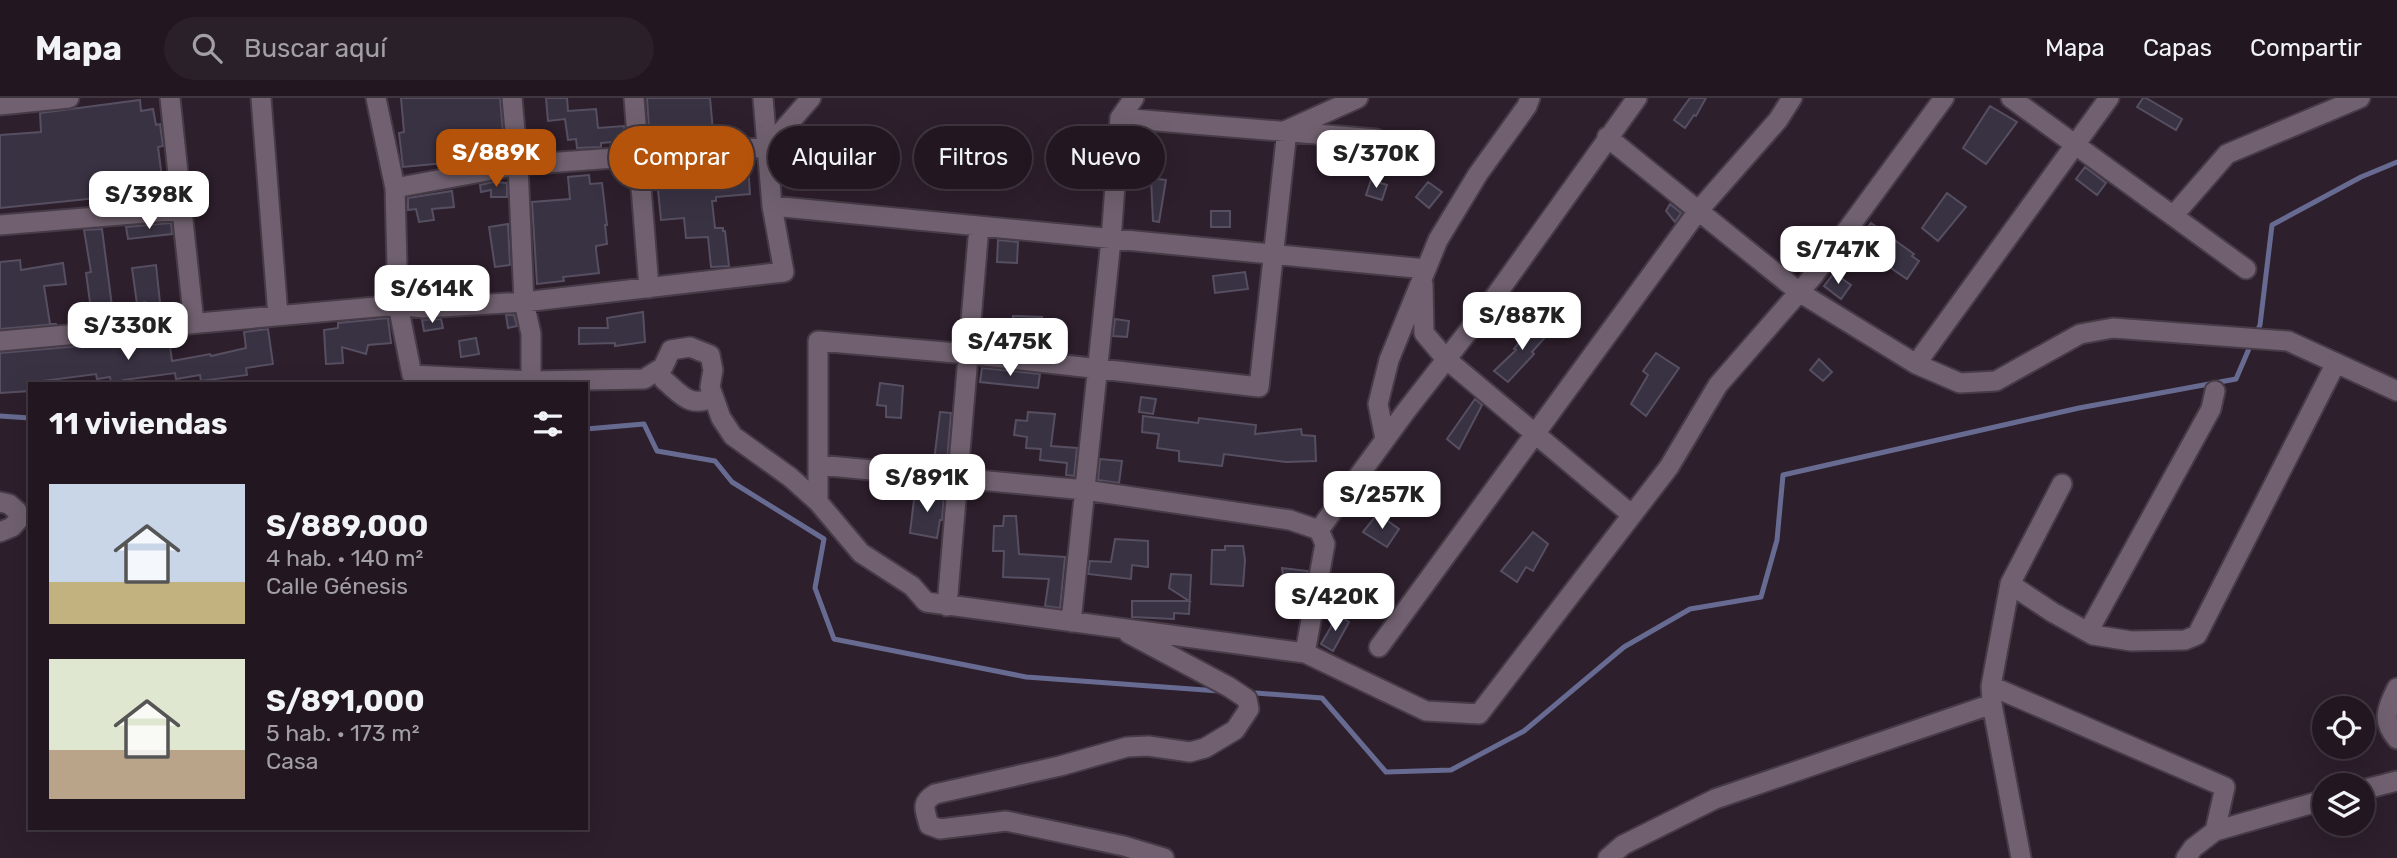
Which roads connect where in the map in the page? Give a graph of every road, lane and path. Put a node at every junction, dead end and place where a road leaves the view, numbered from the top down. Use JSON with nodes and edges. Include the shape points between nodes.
{"nodes":[{"id":1,"x":170,"y":98,"type":"edge"},
{"id":2,"x":261,"y":98,"type":"edge"},
{"id":3,"x":376,"y":98,"type":"edge"},
{"id":4,"x":512,"y":98,"type":"edge"},
{"id":5,"x":634,"y":98,"type":"edge"},
{"id":6,"x":762,"y":98,"type":"edge"},
{"id":7,"x":811,"y":98,"type":"edge"},
{"id":8,"x":1134,"y":98,"type":"edge"},
{"id":9,"x":1358,"y":98,"type":"edge"},
{"id":10,"x":1530,"y":98,"type":"edge"},
{"id":11,"x":1637,"y":98,"type":"edge"},
{"id":12,"x":1792,"y":98,"type":"edge"},
{"id":13,"x":1944,"y":98,"type":"edge"},
{"id":14,"x":2011,"y":98,"type":"edge"},
{"id":15,"x":2109,"y":98,"type":"edge"},
{"id":16,"x":2360,"y":98,"type":"edge"},
{"id":17,"x":58,"y":99,"type":"edge"},
{"id":18,"x":0,"y":105,"type":"edge"},
{"id":19,"x":1121,"y":118,"type":"junction"},
{"id":20,"x":636,"y":126,"type":"edge"},
{"id":21,"x":786,"y":126,"type":"edge"},
{"id":22,"x":1287,"y":130,"type":"junction"},
{"id":23,"x":1607,"y":137,"type":"junction"},
{"id":24,"x":1376,"y":139,"type":"dead end"},
{"id":25,"x":2075,"y":145,"type":"junction"},
{"id":26,"x":768,"y":147,"type":"joint"},
{"id":27,"x":754,"y":148,"type":"edge"},
{"id":28,"x":609,"y":158,"type":"edge"},
{"id":29,"x":518,"y":165,"type":"junction"},
{"id":30,"x":395,"y":188,"type":"junction"},
{"id":31,"x":641,"y":189,"type":"edge"},
{"id":32,"x":771,"y":189,"type":"edge"},
{"id":33,"x":772,"y":206,"type":"junction"},
{"id":34,"x":181,"y":210,"type":"junction"},
{"id":35,"x":1698,"y":211,"type":"junction"},
{"id":36,"x":2174,"y":216,"type":"junction"},
{"id":37,"x":0,"y":225,"type":"edge"},
{"id":38,"x":979,"y":226,"type":"junction"},
{"id":39,"x":1111,"y":240,"type":"junction"},
{"id":40,"x":1275,"y":255,"type":"junction"},
{"id":41,"x":2246,"y":269,"type":"dead end"},
{"id":42,"x":1424,"y":273,"type":"junction"},
{"id":43,"x":649,"y":288,"type":"junction"},
{"id":44,"x":1799,"y":292,"type":"junction"},
{"id":45,"x":524,"y":302,"type":"junction"},
{"id":46,"x":398,"y":305,"type":"junction"},
{"id":47,"x":278,"y":316,"type":"junction"},
{"id":48,"x":191,"y":324,"type":"junction"},
{"id":49,"x":0,"y":341,"type":"edge"},
{"id":50,"x":968,"y":354,"type":"junction"},
{"id":51,"x":1446,"y":359,"type":"junction"},
{"id":52,"x":2336,"y":363,"type":"junction"},
{"id":53,"x":1916,"y":364,"type":"junction"},
{"id":54,"x":1097,"y":368,"type":"junction"},
{"id":55,"x":664,"y":380,"type":"dead end"},
{"id":56,"x":531,"y":381,"type":"junction"},
{"id":57,"x":2215,"y":391,"type":"dead end"},
{"id":58,"x":2397,"y":391,"type":"edge"},
{"id":59,"x":713,"y":397,"type":"junction"},
{"id":60,"x":1536,"y":434,"type":"junction"},
{"id":61,"x":1385,"y":439,"type":"junction"},
{"id":62,"x":818,"y":465,"type":"junction"},
{"id":63,"x":958,"y":478,"type":"junction"},
{"id":64,"x":2062,"y":484,"type":"dead end"},
{"id":65,"x":1084,"y":491,"type":"junction"},
{"id":66,"x":0,"y":502,"type":"edge"},
{"id":67,"x":818,"y":502,"type":"junction"},
{"id":68,"x":1632,"y":515,"type":"junction"},
{"id":69,"x":1319,"y":530,"type":"junction"},
{"id":70,"x":0,"y":532,"type":"edge"},
{"id":71,"x":2010,"y":584,"type":"junction"},
{"id":72,"x":947,"y":606,"type":"junction"},
{"id":73,"x":1071,"y":622,"type":"junction"},
{"id":74,"x":1118,"y":628,"type":"junction"},
{"id":75,"x":2088,"y":632,"type":"junction"},
{"id":76,"x":1379,"y":648,"type":"dead end"},
{"id":77,"x":1305,"y":653,"type":"junction"},
{"id":78,"x":2397,"y":688,"type":"edge"},
{"id":79,"x":1992,"y":695,"type":"junction"},
{"id":80,"x":2397,"y":739,"type":"edge"},
{"id":81,"x":2397,"y":780,"type":"edge"},
{"id":82,"x":2375,"y":786,"type":"edge"},
{"id":83,"x":2312,"y":803,"type":"edge"},
{"id":84,"x":2215,"y":831,"type":"junction"},
{"id":85,"x":1619,"y":854,"type":"edge"},
{"id":86,"x":1164,"y":858,"type":"edge"},
{"id":87,"x":2021,"y":858,"type":"edge"},
{"id":88,"x":2186,"y":858,"type":"edge"}],
"edges":[{"from":1,"to":34,"type":"street"},
{"from":2,"to":47,"type":"street"},
{"from":3,"to":30,"type":"street"},
{"from":4,"to":29,"type":"street"},
{"from":5,"to":20,"type":"street"},
{"from":6,"to":26,"type":"street"},
{"from":7,"to":21,"type":"street"},
{"from":8,"to":19,"type":"street"},
{"from":9,"to":22,"type":"street"},
{"from":10,"to":42,"type":"street","via":[[1438,240]]},
{"from":11,"to":23,"type":"street"},
{"from":12,"to":35,"type":"street"},
{"from":13,"to":44,"type":"street"},
{"from":14,"to":25,"type":"street"},
{"from":15,"to":25,"type":"street"},
{"from":16,"to":36,"type":"street","via":[[2227,154]]},
{"from":17,"to":18,"type":"street"},
{"from":19,"to":22,"type":"street"},
{"from":19,"to":39,"type":"street"},
{"from":22,"to":24,"type":"street"},
{"from":22,"to":40,"type":"street"},
{"from":23,"to":35,"type":"street"},
{"from":23,"to":51,"type":"street"},
{"from":25,"to":36,"type":"street"},
{"from":25,"to":53,"type":"street"},
{"from":26,"to":27,"type":"street"},
{"from":28,"to":29,"type":"street"},
{"from":29,"to":30,"type":"street"},
{"from":29,"to":45,"type":"street"},
{"from":30,"to":46,"type":"street"},
{"from":31,"to":43,"type":"street"},
{"from":32,"to":33,"type":"street"},
{"from":33,"to":38,"type":"street"},
{"from":33,"to":43,"type":"street","via":[[784,272]]},
{"from":34,"to":37,"type":"street"},
{"from":34,"to":48,"type":"street"},
{"from":35,"to":44,"type":"street"},
{"from":35,"to":60,"type":"street"},
{"from":36,"to":41,"type":"street"},
{"from":38,"to":39,"type":"street"},
{"from":38,"to":50,"type":"street"},
{"from":39,"to":40,"type":"street"},
{"from":39,"to":54,"type":"street"},
{"from":40,"to":42,"type":"street"},
{"from":40,"to":54,"type":"street","via":[[1259,387]]},
{"from":42,"to":51,"type":"street","via":[[1424,333]]},
{"from":42,"to":61,"type":"street","via":[[1389,360],[1378,404]]},
{"from":43,"to":45,"type":"street"},
{"from":44,"to":53,"type":"street"},
{"from":44,"to":68,"type":"street","via":[[1718,385],[1669,467]]},
{"from":45,"to":46,"type":"street","via":[[424,308]]},
{"from":45,"to":56,"type":"street","via":[[531,334]]},
{"from":46,"to":47,"type":"street"},
{"from":46,"to":56,"type":"street","via":[[412,375]]},
{"from":47,"to":48,"type":"street"},
{"from":48,"to":49,"type":"street"},
{"from":50,"to":54,"type":"street"},
{"from":50,"to":62,"type":"street","via":[[818,341]]},
{"from":50,"to":63,"type":"street"},
{"from":51,"to":60,"type":"street"},
{"from":51,"to":61,"type":"street"},
{"from":52,"to":53,"type":"street","via":[[2288,341],[2113,328],[2080,334],[1996,381],[1960,383]]},
{"from":52,"to":58,"type":"street"},
{"from":52,"to":75,"type":"street","via":[[2197,635],[2185,640],[2131,641]]},
{"from":54,"to":65,"type":"street"},
{"from":55,"to":59,"type":"street","via":[[688,400],[702,403]]},
{"from":56,"to":59,"type":"street","via":[[644,379],[663,367],[671,350],[690,347],[710,355]]},
{"from":57,"to":75,"type":"street","via":[[2211,409]]},
{"from":59,"to":67,"type":"street","via":[[733,436]]},
{"from":60,"to":68,"type":"street"},
{"from":60,"to":76,"type":"street"},
{"from":61,"to":69,"type":"street"},
{"from":62,"to":63,"type":"street"},
{"from":62,"to":67,"type":"street"},
{"from":63,"to":65,"type":"street"},
{"from":63,"to":72,"type":"street"},
{"from":64,"to":71,"type":"street"},
{"from":65,"to":69,"type":"street","via":[[1290,520]]},
{"from":65,"to":73,"type":"street"},
{"from":66,"to":70,"type":"street","via":[[17,511],[19,519]]},
{"from":67,"to":72,"type":"street","via":[[861,552],[912,586],[926,602]]},
{"from":68,"to":77,"type":"street","via":[[1479,714],[1426,711]]},
{"from":69,"to":77,"type":"street","via":[[1325,544]]},
{"from":71,"to":75,"type":"street"},
{"from":71,"to":79,"type":"street"},
{"from":72,"to":73,"type":"street"},
{"from":73,"to":74,"type":"street"},
{"from":74,"to":77,"type":"street"},
{"from":74,"to":86,"type":"street","via":[[1247,699],[1249,709],[1235,730],[1190,752],[1127,747],[935,794],[923,807],[934,828],[1006,821]]},
{"from":78,"to":80,"type":"street","via":[[2386,715],[2389,730]]},
{"from":79,"to":84,"type":"street","via":[[2225,787]]},
{"from":79,"to":85,"type":"street","via":[[1715,799]]},
{"from":79,"to":87,"type":"street"},
{"from":81,"to":82,"type":"street"},
{"from":83,"to":84,"type":"street"},
{"from":84,"to":88,"type":"street"}]}
